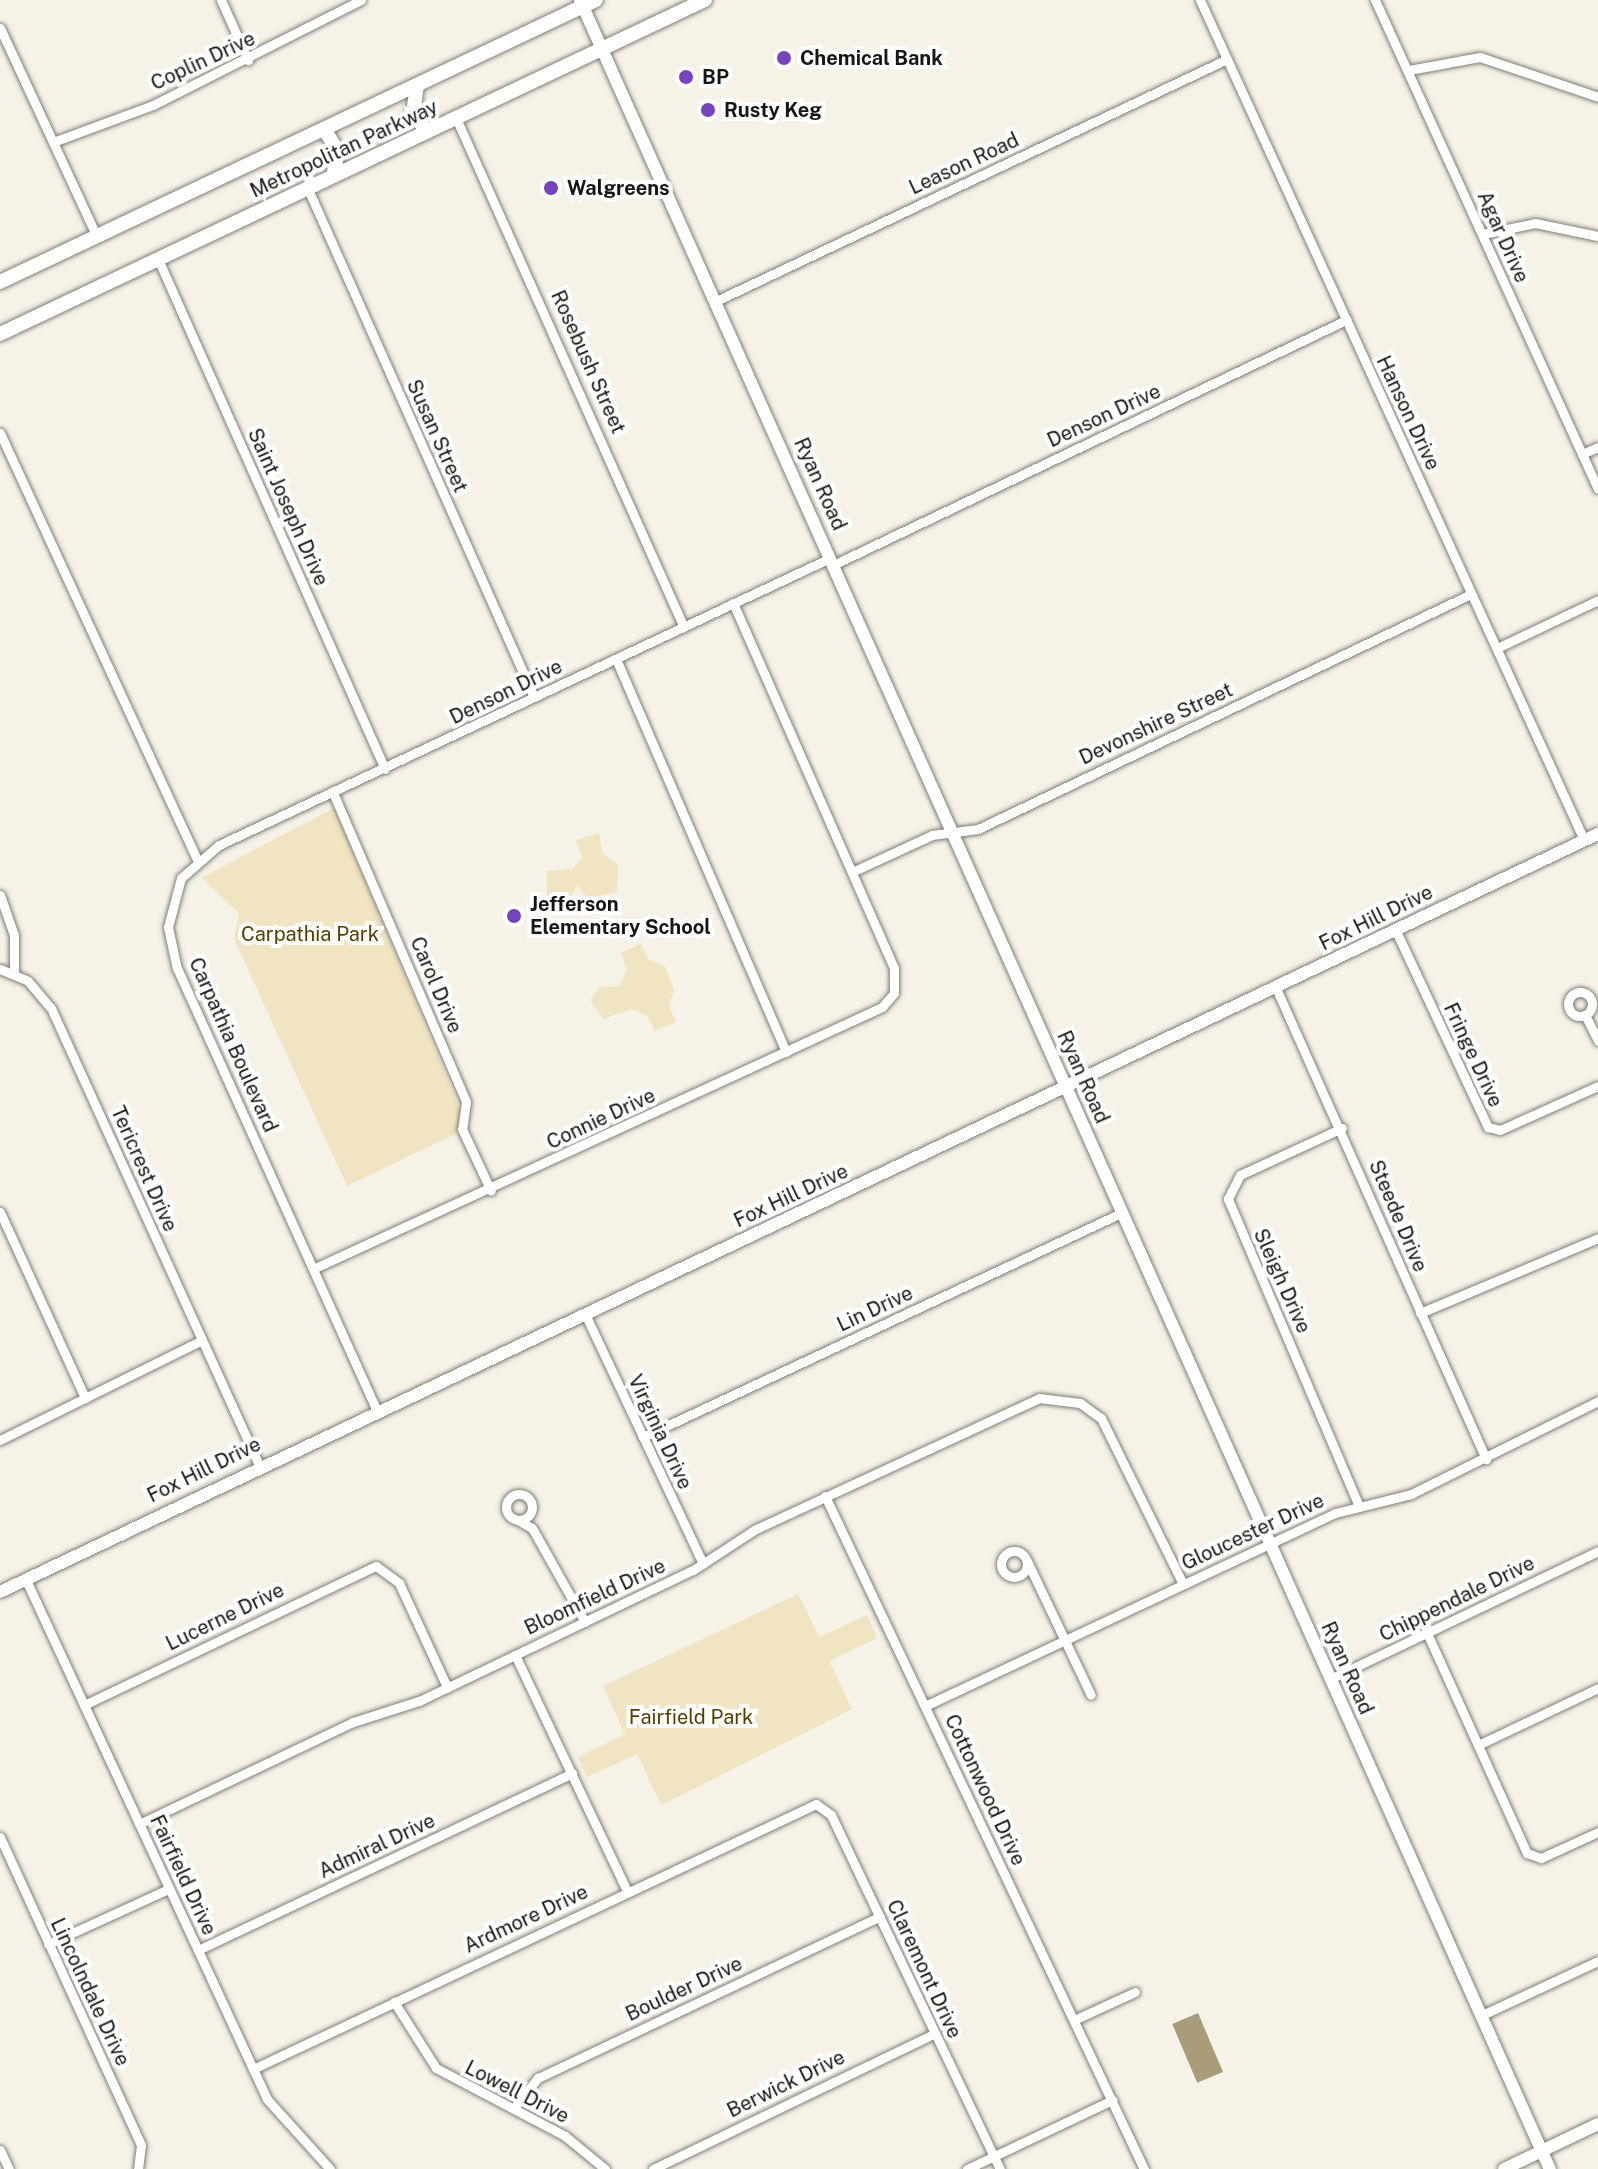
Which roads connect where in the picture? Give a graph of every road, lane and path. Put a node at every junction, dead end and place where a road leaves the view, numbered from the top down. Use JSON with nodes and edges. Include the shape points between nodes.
{"nodes":[{"id":1,"x":221,"y":0,"type":"edge"},
{"id":2,"x":361,"y":0,"type":"edge"},
{"id":3,"x":705,"y":0,"type":"edge"},
{"id":4,"x":1375,"y":0,"type":"edge"},
{"id":5,"x":1202,"y":1,"type":"edge"},
{"id":6,"x":587,"y":2,"type":"edge"},
{"id":7,"x":0,"y":28,"type":"edge"},
{"id":8,"x":603,"y":49,"type":"junction"},
{"id":9,"x":1227,"y":59,"type":"junction"},
{"id":10,"x":248,"y":60,"type":"junction"},
{"id":11,"x":1409,"y":70,"type":"junction"},
{"id":12,"x":417,"y":85,"type":"junction"},
{"id":13,"x":1598,"y":97,"type":"edge"},
{"id":14,"x":456,"y":118,"type":"junction"},
{"id":15,"x":324,"y":129,"type":"junction"},
{"id":16,"x":427,"y":132,"type":"junction"},
{"id":17,"x":53,"y":142,"type":"junction"},
{"id":18,"x":333,"y":176,"type":"junction"},
{"id":19,"x":308,"y":189,"type":"junction"},
{"id":20,"x":1483,"y":234,"type":"junction"},
{"id":21,"x":1598,"y":236,"type":"edge"},
{"id":22,"x":97,"y":237,"type":"junction"},
{"id":23,"x":158,"y":259,"type":"junction"},
{"id":24,"x":0,"y":282,"type":"edge"},
{"id":25,"x":716,"y":301,"type":"junction"},
{"id":26,"x":1346,"y":320,"type":"junction"},
{"id":27,"x":0,"y":334,"type":"edge"},
{"id":28,"x":0,"y":433,"type":"edge"},
{"id":29,"x":1598,"y":447,"type":"edge"},
{"id":30,"x":1582,"y":454,"type":"junction"},
{"id":31,"x":1598,"y":489,"type":"edge"},
{"id":32,"x":832,"y":561,"type":"junction"},
{"id":33,"x":1471,"y":594,"type":"junction"},
{"id":34,"x":1598,"y":600,"type":"edge"},
{"id":35,"x":733,"y":603,"type":"junction"},
{"id":36,"x":682,"y":623,"type":"junction"},
{"id":37,"x":1497,"y":648,"type":"junction"},
{"id":38,"x":616,"y":659,"type":"junction"},
{"id":39,"x":534,"y":697,"type":"junction"},
{"id":40,"x":385,"y":769,"type":"junction"},
{"id":41,"x":334,"y":795,"type":"junction"},
{"id":42,"x":953,"y":833,"type":"junction"},
{"id":43,"x":1598,"y":834,"type":"edge"},
{"id":44,"x":1584,"y":840,"type":"junction"},
{"id":45,"x":197,"y":859,"type":"junction"},
{"id":46,"x":852,"y":872,"type":"junction"},
{"id":47,"x":0,"y":895,"type":"edge"},
{"id":48,"x":1396,"y":931,"type":"junction"},
{"id":49,"x":0,"y":969,"type":"edge"},
{"id":50,"x":14,"y":973,"type":"junction"},
{"id":51,"x":1276,"y":988,"type":"junction"},
{"id":52,"x":1585,"y":1015,"type":"dead end"},
{"id":53,"x":1598,"y":1041,"type":"edge"},
{"id":54,"x":786,"y":1052,"type":"junction"},
{"id":55,"x":1598,"y":1086,"type":"edge"},
{"id":56,"x":1066,"y":1089,"type":"junction"},
{"id":57,"x":1342,"y":1128,"type":"junction"},
{"id":58,"x":491,"y":1191,"type":"junction"},
{"id":59,"x":0,"y":1212,"type":"edge"},
{"id":60,"x":1121,"y":1213,"type":"junction"},
{"id":61,"x":1598,"y":1238,"type":"edge"},
{"id":62,"x":315,"y":1268,"type":"junction"},
{"id":63,"x":1420,"y":1313,"type":"junction"},
{"id":64,"x":585,"y":1314,"type":"junction"},
{"id":65,"x":202,"y":1340,"type":"junction"},
{"id":66,"x":85,"y":1398,"type":"junction"},
{"id":67,"x":1598,"y":1401,"type":"edge"},
{"id":68,"x":377,"y":1411,"type":"junction"},
{"id":69,"x":643,"y":1437,"type":"junction"},
{"id":70,"x":0,"y":1440,"type":"edge"},
{"id":71,"x":1486,"y":1459,"type":"junction"},
{"id":72,"x":259,"y":1465,"type":"junction"},
{"id":73,"x":825,"y":1496,"type":"junction"},
{"id":74,"x":1359,"y":1506,"type":"junction"},
{"id":75,"x":532,"y":1512,"type":"junction"},
{"id":76,"x":518,"y":1520,"type":"junction"},
{"id":77,"x":532,"y":1528,"type":"junction"},
{"id":78,"x":1269,"y":1544,"type":"junction"},
{"id":79,"x":1598,"y":1551,"type":"edge"},
{"id":80,"x":1027,"y":1561,"type":"junction"},
{"id":81,"x":703,"y":1564,"type":"junction"},
{"id":82,"x":1012,"y":1577,"type":"junction"},
{"id":83,"x":26,"y":1580,"type":"junction"},
{"id":84,"x":1033,"y":1581,"type":"junction"},
{"id":85,"x":1183,"y":1584,"type":"junction"},
{"id":86,"x":0,"y":1592,"type":"edge"},
{"id":87,"x":585,"y":1622,"type":"junction"},
{"id":88,"x":1427,"y":1633,"type":"junction"},
{"id":89,"x":1064,"y":1640,"type":"junction"},
{"id":90,"x":515,"y":1655,"type":"junction"},
{"id":91,"x":1330,"y":1679,"type":"junction"},
{"id":92,"x":447,"y":1687,"type":"junction"},
{"id":93,"x":1598,"y":1688,"type":"edge"},
{"id":94,"x":1091,"y":1695,"type":"dead end"},
{"id":95,"x":84,"y":1705,"type":"junction"},
{"id":96,"x":925,"y":1706,"type":"junction"},
{"id":97,"x":1478,"y":1745,"type":"junction"},
{"id":98,"x":572,"y":1773,"type":"junction"},
{"id":99,"x":816,"y":1804,"type":"joint"},
{"id":100,"x":139,"y":1824,"type":"junction"},
{"id":101,"x":1598,"y":1832,"type":"edge"},
{"id":102,"x":0,"y":1837,"type":"edge"},
{"id":103,"x":168,"y":1889,"type":"junction"},
{"id":104,"x":627,"y":1891,"type":"junction"},
{"id":105,"x":880,"y":1916,"type":"junction"},
{"id":106,"x":48,"y":1944,"type":"junction"},
{"id":107,"x":198,"y":1950,"type":"junction"},
{"id":108,"x":1598,"y":1961,"type":"edge"},
{"id":109,"x":1135,"y":1992,"type":"dead end"},
{"id":110,"x":394,"y":2002,"type":"junction"},
{"id":111,"x":1480,"y":2016,"type":"junction"},
{"id":112,"x":1074,"y":2020,"type":"junction"},
{"id":113,"x":935,"y":2033,"type":"junction"},
{"id":114,"x":253,"y":2069,"type":"junction"},
{"id":115,"x":1112,"y":2100,"type":"junction"},
{"id":116,"x":515,"y":2107,"type":"junction"},
{"id":117,"x":1598,"y":2124,"type":"edge"},
{"id":118,"x":0,"y":2150,"type":"edge"},
{"id":119,"x":1542,"y":2151,"type":"junction"},
{"id":120,"x":994,"y":2156,"type":"junction"},
{"id":121,"x":140,"y":2166,"type":"edge"},
{"id":122,"x":9,"y":2169,"type":"edge"},
{"id":123,"x":330,"y":2169,"type":"edge"},
{"id":124,"x":605,"y":2169,"type":"edge"},
{"id":125,"x":653,"y":2169,"type":"edge"},
{"id":126,"x":967,"y":2169,"type":"edge"},
{"id":127,"x":1000,"y":2169,"type":"edge"},
{"id":128,"x":1144,"y":2169,"type":"edge"},
{"id":129,"x":1504,"y":2169,"type":"edge"},
{"id":130,"x":1550,"y":2169,"type":"edge"}],
"edges":[{"from":1,"to":10,"type":"street"},
{"from":2,"to":10,"type":"street","name":"Coplin Drive"},
{"from":3,"to":8,"type":"main road","name":"Metropolitan Parkway"},
{"from":4,"to":11,"type":"street","name":"Agar Drive"},
{"from":5,"to":9,"type":"street","name":"Hanson Drive"},
{"from":6,"to":8,"type":"main road","name":"Ryan Road"},
{"from":6,"to":12,"type":"main road","name":"Metropolitan Parkway"},
{"from":7,"to":17,"type":"street"},
{"from":8,"to":14,"type":"main road","name":"Metropolitan Parkway"},
{"from":8,"to":25,"type":"main road","name":"Ryan Road"},
{"from":9,"to":25,"type":"street","name":"Leason Road"},
{"from":9,"to":26,"type":"street","name":"Hanson Drive"},
{"from":10,"to":17,"type":"street","name":"Coplin Drive"},
{"from":11,"to":13,"type":"street","via":[[1480,57]]},
{"from":11,"to":20,"type":"street","name":"Agar Drive"},
{"from":12,"to":15,"type":"main road","name":"Metropolitan Parkway"},
{"from":12,"to":16,"type":"main road","via":[[413,112]]},
{"from":14,"to":16,"type":"main road","name":"Metropolitan Parkway"},
{"from":14,"to":36,"type":"street","name":"Rosebush Street"},
{"from":15,"to":18,"type":"main road","via":[[338,151]]},
{"from":15,"to":22,"type":"main road","name":"Metropolitan Parkway"},
{"from":16,"to":18,"type":"main road","name":"Metropolitan Parkway"},
{"from":17,"to":22,"type":"street"},
{"from":18,"to":19,"type":"main road","name":"Metropolitan Parkway"},
{"from":19,"to":23,"type":"main road","name":"Metropolitan Parkway"},
{"from":19,"to":39,"type":"street","name":"Susan Street"},
{"from":20,"to":21,"type":"street","via":[[1535,223]]},
{"from":20,"to":30,"type":"street","name":"Agar Drive"},
{"from":22,"to":24,"type":"main road","name":"Metropolitan Parkway"},
{"from":23,"to":27,"type":"main road","name":"Metropolitan Parkway"},
{"from":23,"to":40,"type":"street","name":"Saint Joseph Drive"},
{"from":25,"to":32,"type":"main road","name":"Ryan Road"},
{"from":26,"to":32,"type":"street","name":"Denson Drive"},
{"from":26,"to":33,"type":"street","name":"Hanson Drive"},
{"from":28,"to":45,"type":"street"},
{"from":29,"to":30,"type":"street"},
{"from":30,"to":31,"type":"street","name":"Agar Drive"},
{"from":32,"to":35,"type":"street","name":"Denson Drive"},
{"from":32,"to":42,"type":"main road","name":"Ryan Road"},
{"from":33,"to":37,"type":"street","name":"Hanson Drive"},
{"from":33,"to":42,"type":"street","name":"Devonshire Street","via":[[978,829]]},
{"from":34,"to":37,"type":"street"},
{"from":35,"to":36,"type":"street","name":"Denson Drive"},
{"from":35,"to":46,"type":"street"},
{"from":36,"to":38,"type":"street","name":"Denson Drive"},
{"from":37,"to":44,"type":"street","name":"Hanson Drive"},
{"from":38,"to":39,"type":"street","name":"Denson Drive"},
{"from":38,"to":54,"type":"street"},
{"from":39,"to":40,"type":"street","name":"Denson Drive"},
{"from":40,"to":41,"type":"street","name":"Denson Drive"},
{"from":41,"to":45,"type":"street","name":"Denson Drive"},
{"from":41,"to":58,"type":"street","name":"Carol Drive","via":[[466,1102],[462,1129]]},
{"from":42,"to":46,"type":"street","name":"Devonshire Street"},
{"from":42,"to":56,"type":"main road","name":"Ryan Road"},
{"from":43,"to":44,"type":"main road","name":"Fox Hill Drive"},
{"from":44,"to":48,"type":"main road","name":"Fox Hill Drive"},
{"from":45,"to":62,"type":"street","name":"Carpathia Boulevard","via":[[172,899],[171,950]]},
{"from":46,"to":54,"type":"street","name":"Connie Drive","via":[[894,968],[894,993],[882,1007]]},
{"from":47,"to":50,"type":"street","via":[[14,935]]},
{"from":48,"to":51,"type":"main road","name":"Fox Hill Drive"},
{"from":48,"to":55,"type":"street","name":"Fringe Drive","via":[[1488,1127],[1507,1127]]},
{"from":49,"to":50,"type":"street"},
{"from":50,"to":65,"type":"street","name":"Tericrest Drive","via":[[51,1008]]},
{"from":51,"to":56,"type":"main road","name":"Fox Hill Drive"},
{"from":51,"to":57,"type":"street","name":"Steede Drive"},
{"from":52,"to":53,"type":"street"},
{"from":54,"to":58,"type":"street","name":"Connie Drive"},
{"from":56,"to":60,"type":"main road","name":"Ryan Road"},
{"from":56,"to":64,"type":"main road","name":"Fox Hill Drive"},
{"from":57,"to":63,"type":"street","name":"Steede Drive"},
{"from":57,"to":74,"type":"street","name":"Sleigh Drive","via":[[1240,1175],[1228,1199]]},
{"from":58,"to":62,"type":"street","name":"Connie Drive"},
{"from":59,"to":66,"type":"street"},
{"from":60,"to":69,"type":"street","name":"Lin Drive"},
{"from":60,"to":78,"type":"main road","name":"Ryan Road"},
{"from":61,"to":63,"type":"street"},
{"from":62,"to":68,"type":"street","name":"Carpathia Boulevard"},
{"from":63,"to":71,"type":"street","name":"Steede Drive"},
{"from":64,"to":68,"type":"main road","name":"Fox Hill Drive"},
{"from":64,"to":69,"type":"street","name":"Virginia Drive"},
{"from":65,"to":66,"type":"street"},
{"from":65,"to":72,"type":"street","name":"Tericrest Drive"},
{"from":66,"to":70,"type":"street"},
{"from":67,"to":71,"type":"street","name":"Gloucester Drive"},
{"from":68,"to":72,"type":"main road","name":"Fox Hill Drive"},
{"from":69,"to":81,"type":"street","name":"Virginia Drive"},
{"from":71,"to":74,"type":"street","name":"Gloucester Drive","via":[[1403,1497]]},
{"from":72,"to":83,"type":"main road","name":"Fox Hill Drive"},
{"from":73,"to":81,"type":"street","name":"Bloomfield Drive"},
{"from":73,"to":85,"type":"street","name":"Bloomfield Drive","via":[[1019,1405],[1061,1397],[1107,1427]]},
{"from":73,"to":96,"type":"street","name":"Cottonwood Drive"},
{"from":74,"to":78,"type":"street","name":"Gloucester Drive"},
{"from":75,"to":76,"type":"street"},
{"from":75,"to":76,"type":"street","via":[[527,1497],[511,1497],[507,1508]]},
{"from":75,"to":77,"type":"street"},
{"from":76,"to":77,"type":"street"},
{"from":77,"to":87,"type":"street"},
{"from":78,"to":85,"type":"street","name":"Gloucester Drive"},
{"from":78,"to":91,"type":"main road","name":"Ryan Road"},
{"from":79,"to":88,"type":"street","name":"Chippendale Drive"},
{"from":80,"to":82,"type":"street","via":[[1024,1573]]},
{"from":80,"to":82,"type":"street","via":[[1019,1552],[1004,1557],[1003,1569]]},
{"from":80,"to":84,"type":"street"},
{"from":81,"to":87,"type":"street","name":"Bloomfield Drive"},
{"from":82,"to":84,"type":"street"},
{"from":83,"to":86,"type":"main road","name":"Fox Hill Drive"},
{"from":83,"to":95,"type":"street","name":"Fairfield Drive"},
{"from":84,"to":89,"type":"street"},
{"from":85,"to":89,"type":"street","name":"Gloucester Drive"},
{"from":87,"to":90,"type":"street","name":"Bloomfield Drive"},
{"from":88,"to":91,"type":"street","name":"Chippendale Drive"},
{"from":88,"to":97,"type":"street"},
{"from":89,"to":94,"type":"street"},
{"from":89,"to":96,"type":"street","name":"Gloucester Drive"},
{"from":90,"to":92,"type":"street","name":"Bloomfield Drive"},
{"from":90,"to":98,"type":"street"},
{"from":91,"to":111,"type":"main road","name":"Ryan Road"},
{"from":92,"to":95,"type":"street","name":"Lucerne Drive","via":[[399,1583],[383,1567]]},
{"from":92,"to":100,"type":"street","name":"Bloomfield Drive","via":[[353,1722]]},
{"from":93,"to":97,"type":"street"},
{"from":95,"to":100,"type":"street","name":"Fairfield Drive"},
{"from":96,"to":112,"type":"street","name":"Cottonwood Drive"},
{"from":97,"to":101,"type":"street","via":[[1534,1859]]},
{"from":98,"to":104,"type":"street"},
{"from":98,"to":107,"type":"street","name":"Admiral Drive"},
{"from":99,"to":104,"type":"street","name":"Ardmore Drive"},
{"from":99,"to":105,"type":"street","name":"Claremont Drive","via":[[831,1815]]},
{"from":100,"to":103,"type":"street","name":"Fairfield Drive"},
{"from":102,"to":106,"type":"street","name":"Lincolndale Drive"},
{"from":103,"to":106,"type":"street"},
{"from":103,"to":107,"type":"street","name":"Fairfield Drive"},
{"from":104,"to":110,"type":"street","name":"Ardmore Drive"},
{"from":105,"to":113,"type":"street","name":"Claremont Drive"},
{"from":105,"to":116,"type":"street","name":"Boulder Drive","via":[[538,2078]]},
{"from":106,"to":121,"type":"street","name":"Lincolndale Drive","via":[[141,2145]]},
{"from":107,"to":114,"type":"street","name":"Fairfield Drive"},
{"from":108,"to":111,"type":"street"},
{"from":109,"to":112,"type":"street"},
{"from":110,"to":114,"type":"street","name":"Ardmore Drive"},
{"from":110,"to":116,"type":"street","name":"Lowell Drive","via":[[436,2068]]},
{"from":111,"to":119,"type":"main road","name":"Ryan Road"},
{"from":112,"to":115,"type":"street","name":"Cottonwood Drive"},
{"from":113,"to":120,"type":"street","name":"Claremont Drive"},
{"from":113,"to":125,"type":"street","name":"Berwick Drive"},
{"from":114,"to":123,"type":"street","name":"Fairfield Drive","via":[[283,2122]]},
{"from":115,"to":120,"type":"street"},
{"from":115,"to":128,"type":"street","name":"Cottonwood Drive"},
{"from":116,"to":124,"type":"street","name":"Lowell Drive"},
{"from":117,"to":119,"type":"main road"},
{"from":118,"to":122,"type":"street"},
{"from":119,"to":129,"type":"main road"},
{"from":119,"to":130,"type":"main road","name":"Ryan Road"},
{"from":120,"to":126,"type":"street"},
{"from":120,"to":127,"type":"street","name":"Claremont Drive"}]}
